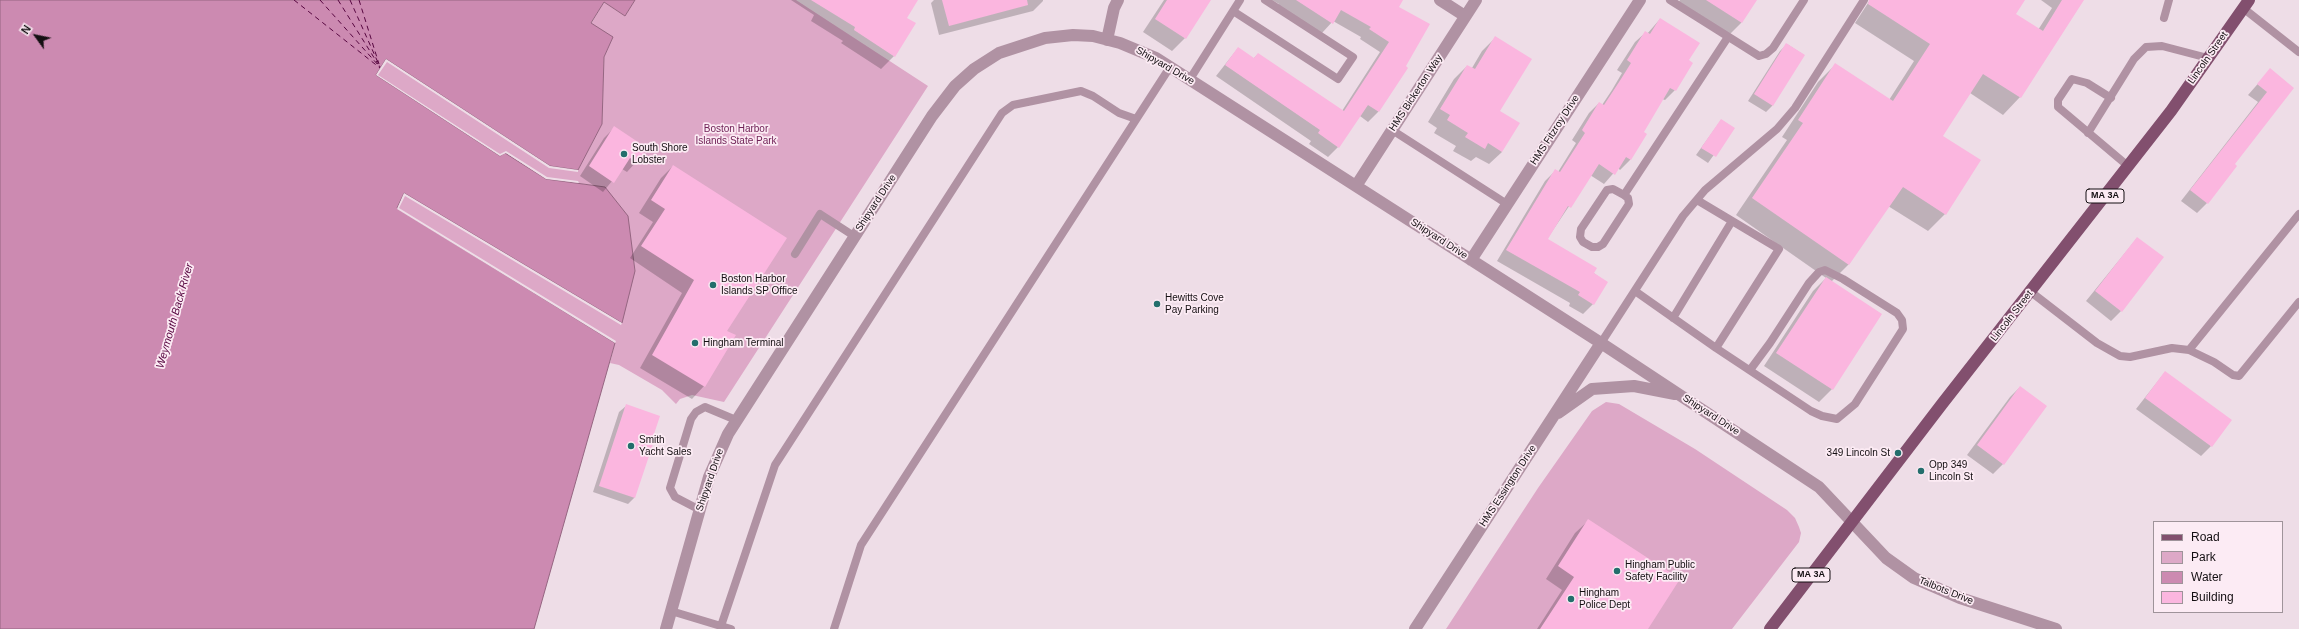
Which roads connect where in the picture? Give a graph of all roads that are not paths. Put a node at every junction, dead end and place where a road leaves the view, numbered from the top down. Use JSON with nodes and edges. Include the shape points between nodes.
{"nodes":[{"id":1,"x":1118,"y":0,"type":"edge"},
{"id":2,"x":1240,"y":0,"type":"edge"},
{"id":3,"x":1265,"y":0,"type":"edge"},
{"id":4,"x":1440,"y":0,"type":"edge"},
{"id":5,"x":1476,"y":0,"type":"edge"},
{"id":6,"x":1640,"y":0,"type":"edge"},
{"id":7,"x":1670,"y":0,"type":"edge"},
{"id":8,"x":1804,"y":0,"type":"edge"},
{"id":9,"x":1864,"y":0,"type":"edge"},
{"id":10,"x":2169,"y":0,"type":"edge"},
{"id":11,"x":2246,"y":4,"type":"edge"},
{"id":12,"x":1233,"y":11,"type":"junction"},
{"id":13,"x":1465,"y":16,"type":"junction"},
{"id":14,"x":2164,"y":18,"type":"dead end"},
{"id":15,"x":1728,"y":37,"type":"junction"},
{"id":16,"x":1107,"y":40,"type":"junction"},
{"id":17,"x":2299,"y":52,"type":"edge"},
{"id":18,"x":2208,"y":58,"type":"junction"},
{"id":19,"x":1170,"y":66,"type":"junction"},
{"id":20,"x":1190,"y":79,"type":"junction"},
{"id":21,"x":2111,"y":98,"type":"junction"},
{"id":22,"x":1136,"y":120,"type":"junction"},
{"id":23,"x":1392,"y":130,"type":"junction"},
{"id":24,"x":2088,"y":133,"type":"junction"},
{"id":25,"x":2128,"y":166,"type":"junction"},
{"id":26,"x":1356,"y":186,"type":"junction"},
{"id":27,"x":1624,"y":195,"type":"junction"},
{"id":28,"x":1697,"y":200,"type":"junction"},
{"id":29,"x":1507,"y":204,"type":"junction"},
{"id":30,"x":2299,"y":214,"type":"edge"},
{"id":31,"x":1732,"y":221,"type":"junction"},
{"id":32,"x":854,"y":236,"type":"junction"},
{"id":33,"x":795,"y":254,"type":"dead end"},
{"id":34,"x":1471,"y":260,"type":"junction"},
{"id":35,"x":1635,"y":291,"type":"junction"},
{"id":36,"x":2031,"y":292,"type":"junction"},
{"id":37,"x":2299,"y":302,"type":"edge"},
{"id":38,"x":1673,"y":318,"type":"junction"},
{"id":39,"x":1601,"y":343,"type":"junction"},
{"id":40,"x":1716,"y":348,"type":"junction"},
{"id":41,"x":2189,"y":350,"type":"junction"},
{"id":42,"x":1750,"y":370,"type":"junction"},
{"id":43,"x":1681,"y":395,"type":"junction"},
{"id":44,"x":1552,"y":418,"type":"junction"},
{"id":45,"x":736,"y":420,"type":"junction"},
{"id":46,"x":700,"y":510,"type":"junction"},
{"id":47,"x":1853,"y":523,"type":"junction"},
{"id":48,"x":671,"y":611,"type":"junction"},
{"id":49,"x":721,"y":626,"type":"junction"},
{"id":50,"x":666,"y":629,"type":"edge"},
{"id":51,"x":731,"y":629,"type":"edge"},
{"id":52,"x":834,"y":629,"type":"edge"},
{"id":53,"x":1415,"y":629,"type":"edge"},
{"id":54,"x":1770,"y":629,"type":"edge"},
{"id":55,"x":2056,"y":629,"type":"edge"}],
"edges":[{"from":1,"to":16,"type":"street"},
{"from":2,"to":12,"type":"lane"},
{"from":3,"to":12,"type":"lane","via":[[1353,57],[1338,79]]},
{"from":4,"to":13,"type":"street"},
{"from":5,"to":13,"type":"street","name":"HMS Bickerton Way"},
{"from":6,"to":29,"type":"street","name":"HMS Fitzroy Drive"},
{"from":7,"to":15,"type":"lane"},
{"from":8,"to":15,"type":"lane","via":[[1773,48],[1766,54],[1759,56]]},
{"from":9,"to":28,"type":"lane","via":[[1795,108],[1777,129]]},
{"from":10,"to":14,"type":"lane"},
{"from":11,"to":17,"type":"lane"},
{"from":11,"to":18,"type":"main road","name":"Lincoln Street","number":"MA 3A"},
{"from":12,"to":20,"type":"lane"},
{"from":13,"to":23,"type":"street","name":"HMS Bickerton Way"},
{"from":15,"to":27,"type":"lane"},
{"from":16,"to":19,"type":"street","name":"Shipyard Drive","via":[[1133,47]]},
{"from":16,"to":32,"type":"street","name":"Shipyard Drive","via":[[1073,35],[1045,38],[999,53],[974,69],[955,86],[932,116]]},
{"from":18,"to":21,"type":"lane","via":[[2162,46],[2146,47],[2134,59]]},
{"from":18,"to":25,"type":"main road","name":"Lincoln Street","number":"MA 3A"},
{"from":19,"to":20,"type":"street","name":"Shipyard Drive"},
{"from":19,"to":22,"type":"lane"},
{"from":20,"to":26,"type":"street","name":"Shipyard Drive"},
{"from":21,"to":24,"type":"lane"},
{"from":21,"to":24,"type":"lane","via":[[2079,80],[2072,78],[2068,83],[2058,100],[2058,107]]},
{"from":22,"to":49,"type":"lane","via":[[1081,91],[1012,105],[1002,113],[775,465]]},
{"from":22,"to":52,"type":"lane","via":[[861,545]]},
{"from":23,"to":26,"type":"street","name":"HMS Bickerton Way"},
{"from":23,"to":29,"type":"lane"},
{"from":24,"to":25,"type":"lane"},
{"from":25,"to":36,"type":"main road","name":"Lincoln Street","number":"MA 3A"},
{"from":26,"to":34,"type":"street","name":"Shipyard Drive"},
{"from":27,"to":27,"type":"lane","via":[[1613,189],[1607,190],[1581,229],[1580,237],[1584,242],[1592,247],[1603,244],[1629,204],[1628,198]]},
{"from":28,"to":31,"type":"lane"},
{"from":28,"to":35,"type":"lane","via":[[1683,216]]},
{"from":29,"to":34,"type":"street","name":"HMS Fitzroy Drive"},
{"from":30,"to":41,"type":"lane"},
{"from":31,"to":38,"type":"lane"},
{"from":31,"to":40,"type":"lane","via":[[1778,249]]},
{"from":32,"to":33,"type":"lane","via":[[820,214]]},
{"from":32,"to":45,"type":"street","name":"Shipyard Drive"},
{"from":34,"to":39,"type":"street","name":"Shipyard Drive"},
{"from":35,"to":38,"type":"lane"},
{"from":35,"to":39,"type":"lane"},
{"from":36,"to":41,"type":"lane","via":[[2097,343],[2120,356],[2130,357],[2172,348]]},
{"from":36,"to":47,"type":"main road","name":"Lincoln Street","number":"MA 3A"},
{"from":37,"to":41,"type":"lane","via":[[2240,376],[2233,375]]},
{"from":38,"to":40,"type":"lane"},
{"from":39,"to":43,"type":"street","name":"Shipyard Drive"},
{"from":39,"to":44,"type":"street","name":"HMS Essington Drive"},
{"from":40,"to":42,"type":"lane"},
{"from":42,"to":42,"type":"lane","via":[[1811,411],[1837,419],[1855,404],[1903,329],[1902,320],[1897,313],[1825,270],[1819,272],[1809,283]]},
{"from":43,"to":44,"type":"street","via":[[1634,386],[1592,389]]},
{"from":43,"to":47,"type":"street","name":"Shipyard Drive","via":[[1819,487]]},
{"from":44,"to":53,"type":"street","name":"HMS Essington Drive"},
{"from":45,"to":46,"type":"street","name":"Shipyard Drive","via":[[715,462]]},
{"from":45,"to":46,"type":"lane","via":[[705,407],[696,412],[691,419],[670,488],[675,497]]},
{"from":46,"to":48,"type":"street","name":"Shipyard Drive"},
{"from":47,"to":54,"type":"main road","name":"Lincoln Street","number":"MA 3A"},
{"from":47,"to":55,"type":"street","name":"Talbots Drive","via":[[1886,558],[1914,578],[1960,598]]},
{"from":48,"to":49,"type":"lane"},
{"from":48,"to":50,"type":"street","name":"Shipyard Drive"},
{"from":49,"to":51,"type":"lane"}]}
